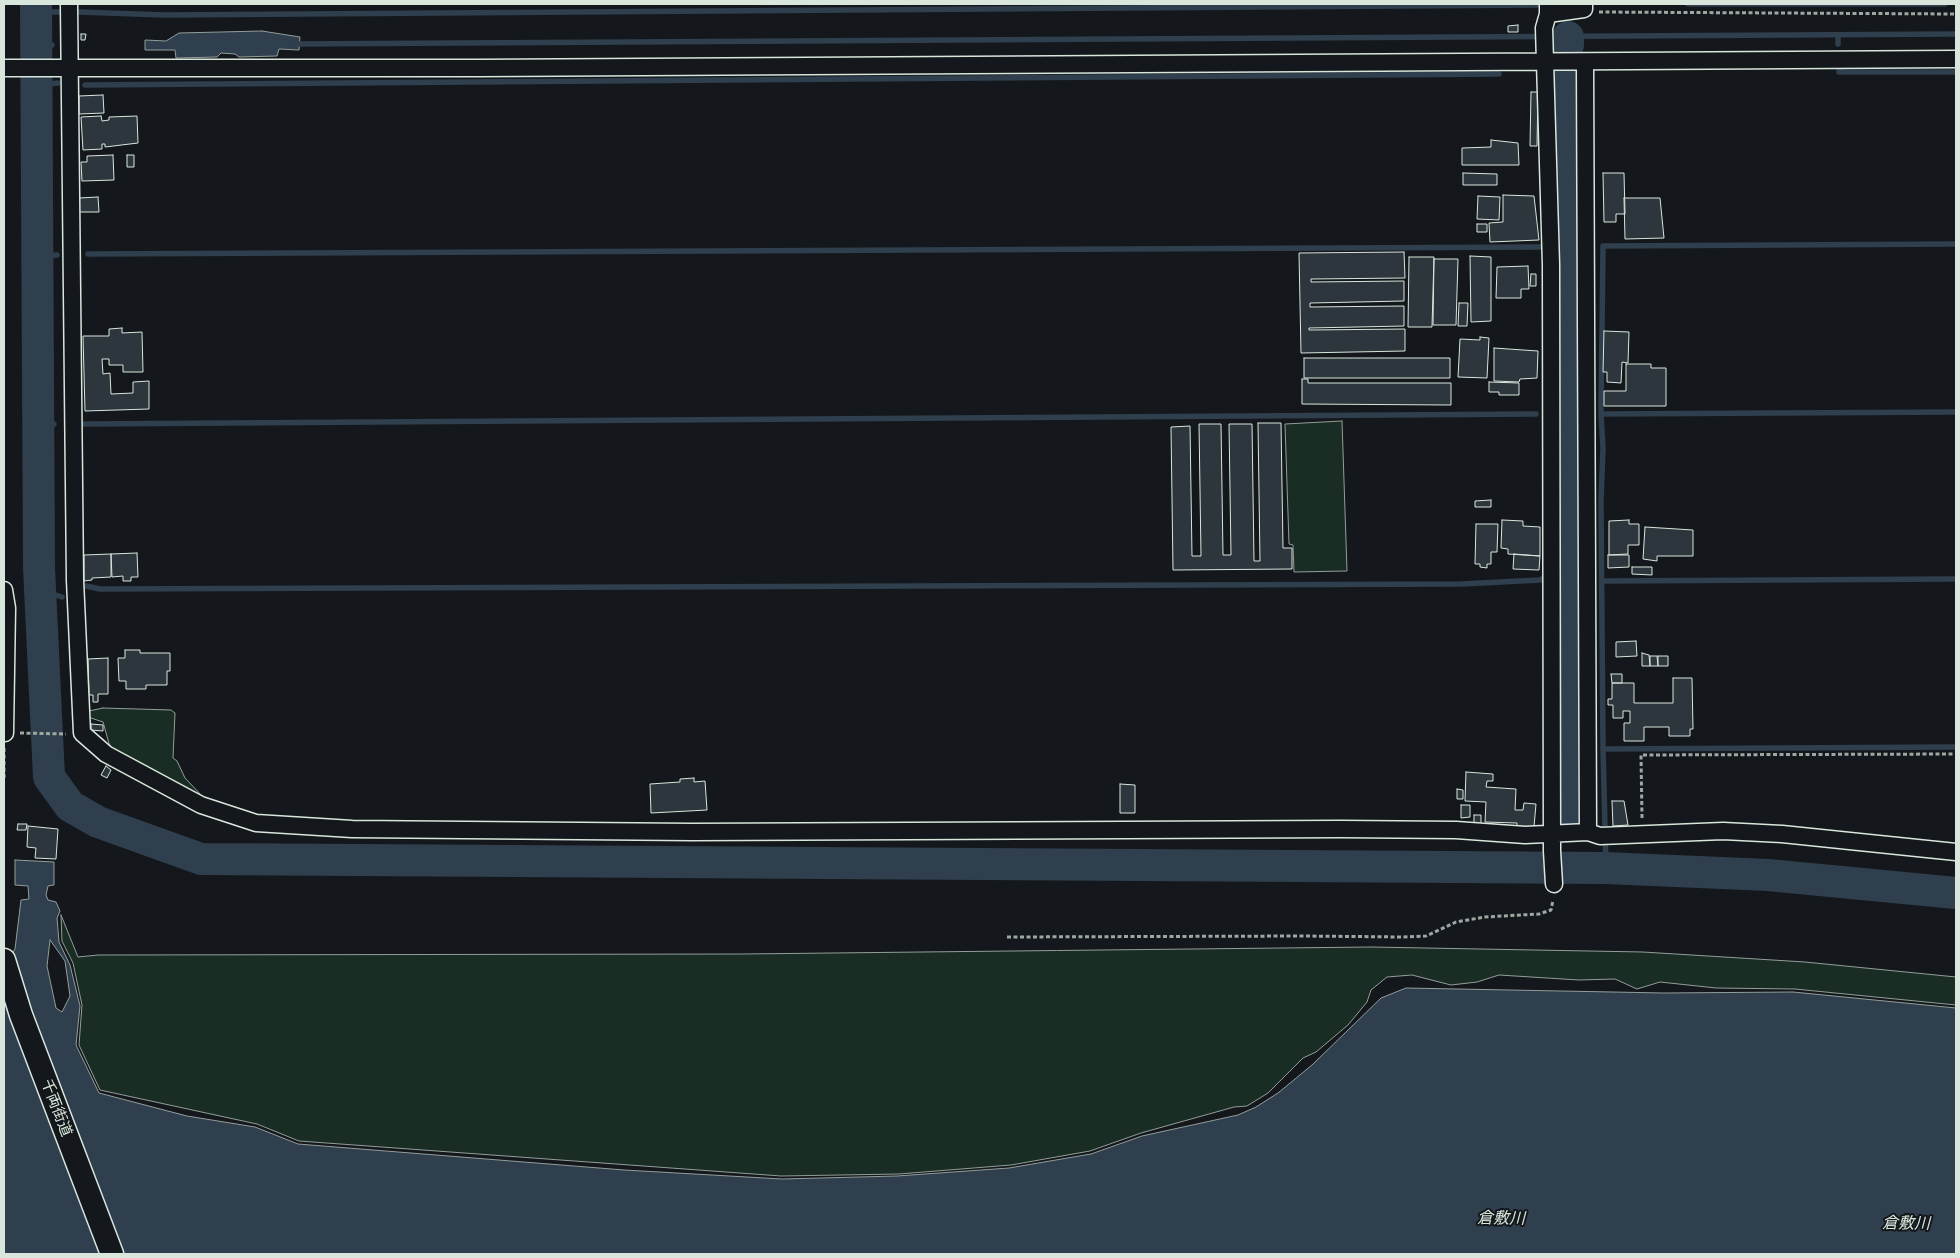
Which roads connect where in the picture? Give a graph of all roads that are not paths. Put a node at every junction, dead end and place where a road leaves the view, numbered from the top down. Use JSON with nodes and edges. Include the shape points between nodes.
{"nodes":[{"id":1,"x":70,"y":4,"type":"edge"},
{"id":2,"x":1584,"y":7,"type":"edge"},
{"id":3,"x":1547,"y":31,"type":"edge"},
{"id":4,"x":1956,"y":59,"type":"edge"},
{"id":5,"x":1585,"y":62,"type":"junction"},
{"id":6,"x":9,"y":68,"type":"edge"},
{"id":7,"x":66,"y":68,"type":"junction"},
{"id":8,"x":4,"y":590,"type":"edge"},
{"id":9,"x":7,"y":732,"type":"edge"},
{"id":10,"x":1553,"y":833,"type":"junction"},
{"id":11,"x":1598,"y":834,"type":"junction"},
{"id":12,"x":1956,"y":852,"type":"edge"},
{"id":13,"x":1554,"y":884,"type":"road end"},
{"id":14,"x":4,"y":960,"type":"edge"},
{"id":15,"x":112,"y":1254,"type":"edge"}],
"edges":[{"from":1,"to":7,"type":"street"},
{"from":2,"to":3,"type":"street"},
{"from":3,"to":5,"type":"street"},
{"from":3,"to":7,"type":"street"},
{"from":3,"to":10,"type":"street"},
{"from":4,"to":5,"type":"street"},
{"from":5,"to":11,"type":"street"},
{"from":6,"to":7,"type":"street"},
{"from":7,"to":10,"type":"street","via":[[75,561],[82,733],[106,754],[176,793],[222,813],[256,823],[352,829],[693,832],[1340,829],[1456,830],[1525,835]]},
{"from":8,"to":9,"type":"street","via":[[7,608]]},
{"from":10,"to":11,"type":"street"},
{"from":10,"to":13,"type":"street"},
{"from":11,"to":12,"type":"street","via":[[1723,831]]},
{"from":14,"to":15,"type":"street","name":"千両街道","via":[[24,1024]]}]}
